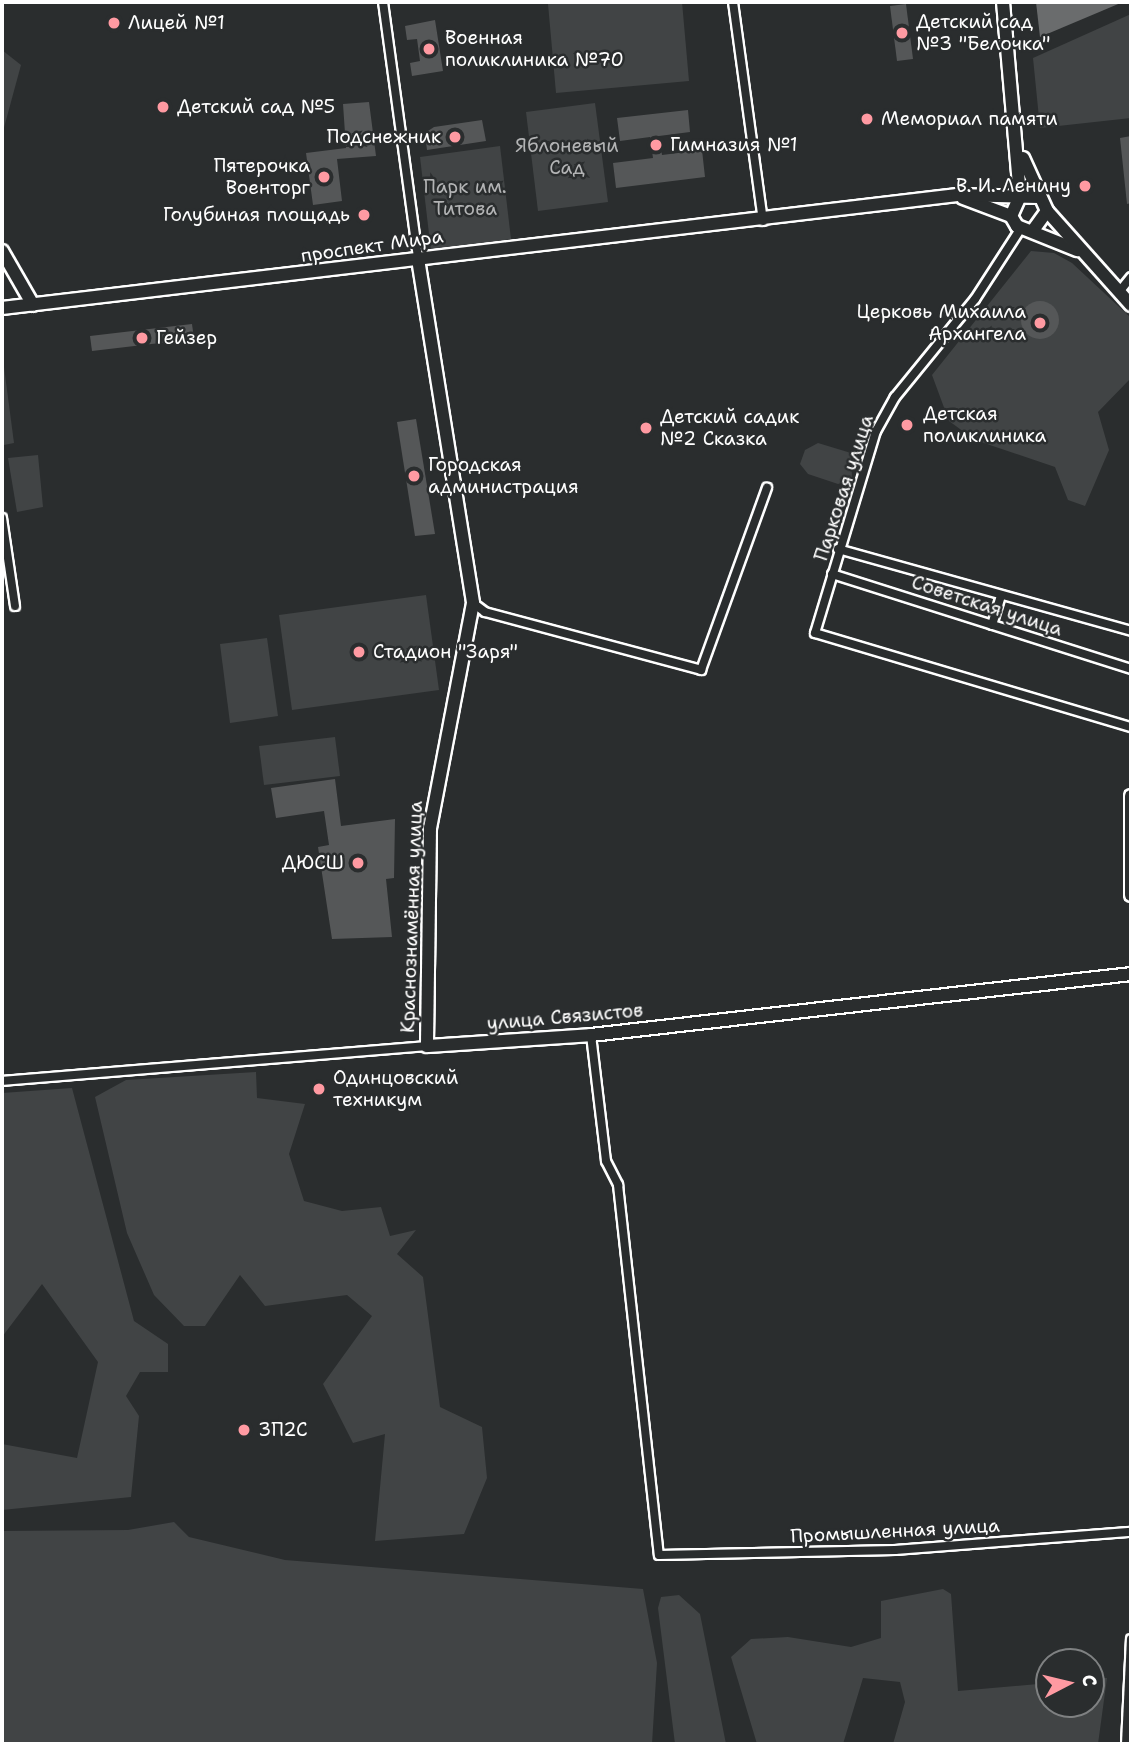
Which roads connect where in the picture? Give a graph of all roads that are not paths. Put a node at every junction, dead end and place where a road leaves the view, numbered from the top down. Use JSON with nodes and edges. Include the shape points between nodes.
{"nodes":[{"id":1,"x":383,"y":2,"type":"edge"},
{"id":2,"x":733,"y":2,"type":"edge"},
{"id":3,"x":1003,"y":2,"type":"edge"},
{"id":4,"x":1021,"y":151,"type":"junction"},
{"id":5,"x":957,"y":195,"type":"junction"},
{"id":6,"x":1020,"y":196,"type":"junction"},
{"id":7,"x":1039,"y":197,"type":"junction"},
{"id":8,"x":1047,"y":211,"type":"junction"},
{"id":9,"x":762,"y":214,"type":"junction"},
{"id":10,"x":1011,"y":216,"type":"junction"},
{"id":11,"x":1027,"y":229,"type":"junction"},
{"id":12,"x":1078,"y":250,"type":"junction"},
{"id":13,"x":2,"y":251,"type":"edge"},
{"id":14,"x":418,"y":259,"type":"junction"},
{"id":15,"x":1131,"y":277,"type":"edge"},
{"id":16,"x":1119,"y":292,"type":"junction"},
{"id":17,"x":33,"y":305,"type":"junction"},
{"id":18,"x":1131,"y":305,"type":"edge"},
{"id":19,"x":2,"y":308,"type":"edge"},
{"id":20,"x":767,"y":488,"type":"dead end"},
{"id":21,"x":2,"y":518,"type":"edge"},
{"id":22,"x":838,"y":549,"type":"junction"},
{"id":23,"x":832,"y":574,"type":"junction"},
{"id":24,"x":1001,"y":595,"type":"junction"},
{"id":25,"x":472,"y":603,"type":"junction"},
{"id":26,"x":15,"y":606,"type":"dead end"},
{"id":27,"x":992,"y":625,"type":"junction"},
{"id":28,"x":1131,"y":631,"type":"edge"},
{"id":29,"x":1131,"y":669,"type":"edge"},
{"id":30,"x":1131,"y":727,"type":"edge"},
{"id":31,"x":1131,"y":796,"type":"edge"},
{"id":32,"x":1131,"y":895,"type":"edge"},
{"id":33,"x":1131,"y":974,"type":"edge"},
{"id":34,"x":591,"y":1035,"type":"junction"},
{"id":35,"x":428,"y":1046,"type":"junction"},
{"id":36,"x":2,"y":1081,"type":"edge"},
{"id":37,"x":1131,"y":1532,"type":"edge"},
{"id":38,"x":1131,"y":1639,"type":"edge"},
{"id":39,"x":1126,"y":1744,"type":"edge"}],
"edges":[{"from":1,"to":14,"type":"street","name":"Краснознамённая улица"},
{"from":2,"to":9,"type":"street"},
{"from":3,"to":4,"type":"street"},
{"from":4,"to":6,"type":"street"},
{"from":4,"to":7,"type":"street"},
{"from":5,"to":6,"type":"street","name":"проспект Мира"},
{"from":5,"to":9,"type":"street","name":"проспект Мира"},
{"from":5,"to":10,"type":"street","name":"проспект Мира"},
{"from":6,"to":7,"type":"street","name":"проспект Мира"},
{"from":6,"to":10,"type":"street"},
{"from":7,"to":8,"type":"street"},
{"from":8,"to":11,"type":"street"},
{"from":8,"to":12,"type":"street"},
{"from":9,"to":14,"type":"street","name":"проспект Мира"},
{"from":10,"to":11,"type":"street"},
{"from":11,"to":12,"type":"street"},
{"from":11,"to":22,"type":"street","name":"Парковая улица","via":[[895,397],[876,431]]},
{"from":12,"to":16,"type":"street"},
{"from":13,"to":17,"type":"street"},
{"from":14,"to":17,"type":"street","name":"проспект Мира"},
{"from":14,"to":25,"type":"street","name":"Краснознамённая улица"},
{"from":15,"to":16,"type":"street"},
{"from":16,"to":18,"type":"street"},
{"from":17,"to":19,"type":"street","name":"проспект Мира"},
{"from":20,"to":25,"type":"street","via":[[701,670],[485,612]]},
{"from":21,"to":26,"type":"street"},
{"from":22,"to":23,"type":"street","name":"Парковая улица"},
{"from":22,"to":24,"type":"street"},
{"from":23,"to":27,"type":"street","name":"Советская улица"},
{"from":23,"to":30,"type":"street","name":"Парковая улица","via":[[815,633]]},
{"from":24,"to":27,"type":"street"},
{"from":24,"to":28,"type":"street"},
{"from":25,"to":35,"type":"street","name":"Краснознамённая улица","via":[[430,828]]},
{"from":27,"to":29,"type":"street","name":"Советская улица"},
{"from":31,"to":32,"type":"street"},
{"from":33,"to":34,"type":"street","name":"улица Связистов"},
{"from":34,"to":35,"type":"street","name":"улица Связистов"},
{"from":34,"to":37,"type":"street","name":"Промышленная улица","via":[[606,1161],[618,1185],[659,1555],[895,1550]]},
{"from":35,"to":36,"type":"street","name":"улица Связистов"},
{"from":38,"to":39,"type":"street"}]}
